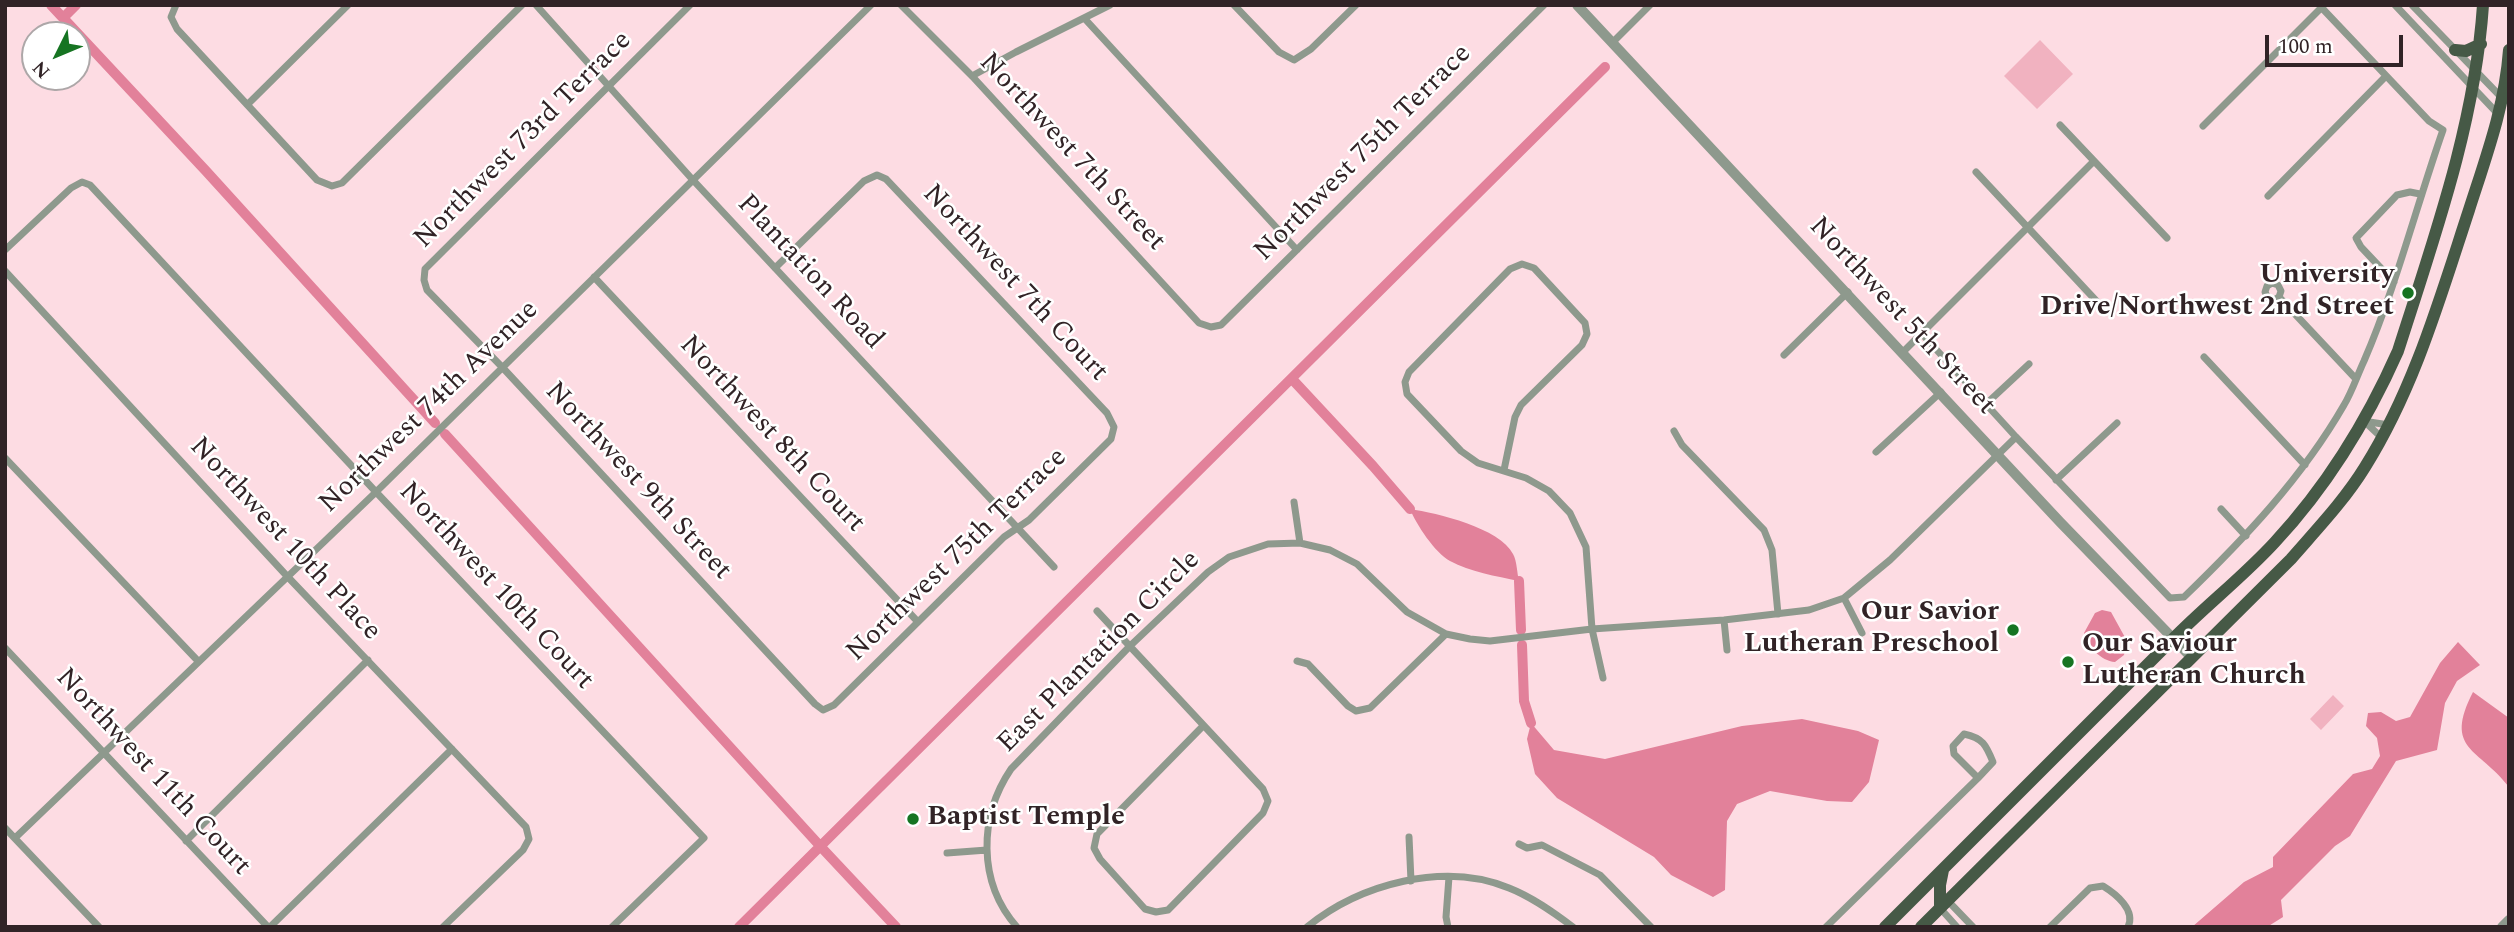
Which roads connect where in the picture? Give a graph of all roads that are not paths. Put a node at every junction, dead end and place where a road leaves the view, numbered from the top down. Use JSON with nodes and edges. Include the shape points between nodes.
{"nodes":[{"id":1,"x":176,"y":5,"type":"edge"},
{"id":2,"x":348,"y":5,"type":"edge"},
{"id":3,"x":522,"y":5,"type":"edge"},
{"id":4,"x":536,"y":5,"type":"edge"},
{"id":5,"x":690,"y":5,"type":"edge"},
{"id":6,"x":871,"y":5,"type":"edge"},
{"id":7,"x":901,"y":5,"type":"edge"},
{"id":8,"x":1110,"y":5,"type":"edge"},
{"id":9,"x":1234,"y":5,"type":"edge"},
{"id":10,"x":1356,"y":5,"type":"edge"},
{"id":11,"x":1544,"y":5,"type":"edge"},
{"id":12,"x":1577,"y":5,"type":"edge"},
{"id":13,"x":1650,"y":5,"type":"edge"},
{"id":14,"x":2395,"y":5,"type":"edge"},
{"id":15,"x":2412,"y":5,"type":"edge"},
{"id":16,"x":2483,"y":5,"type":"edge"},
{"id":17,"x":2322,"y":6,"type":"edge"},
{"id":18,"x":1085,"y":19,"type":"junction"},
{"id":19,"x":1612,"y":43,"type":"junction"},
{"id":20,"x":2481,"y":44,"type":"junction"},
{"id":21,"x":2455,"y":50,"type":"junction"},
{"id":22,"x":2509,"y":50,"type":"edge"},
{"id":23,"x":2476,"y":71,"type":"junction"},
{"id":24,"x":972,"y":76,"type":"junction"},
{"id":25,"x":2386,"y":76,"type":"junction"},
{"id":26,"x":607,"y":86,"type":"junction"},
{"id":27,"x":2473,"y":87,"type":"junction"},
{"id":28,"x":2502,"y":98,"type":"junction"},
{"id":29,"x":248,"y":104,"type":"junction"},
{"id":30,"x":2499,"y":115,"type":"junction"},
{"id":31,"x":2060,"y":125,"type":"dead end"},
{"id":32,"x":2203,"y":126,"type":"dead end"},
{"id":33,"x":2094,"y":161,"type":"junction"},
{"id":34,"x":1976,"y":172,"type":"dead end"},
{"id":35,"x":692,"y":179,"type":"junction"},
{"id":36,"x":2420,"y":194,"type":"junction"},
{"id":37,"x":2268,"y":196,"type":"dead end"},
{"id":38,"x":2028,"y":225,"type":"junction"},
{"id":39,"x":2167,"y":238,"type":"dead end"},
{"id":40,"x":5,"y":250,"type":"edge"},
{"id":41,"x":1297,"y":250,"type":"junction"},
{"id":42,"x":775,"y":268,"type":"junction"},
{"id":43,"x":5,"y":271,"type":"edge"},
{"id":44,"x":593,"y":277,"type":"junction"},
{"id":45,"x":424,"y":280,"type":"joint"},
{"id":46,"x":2394,"y":282,"type":"junction"},
{"id":47,"x":1848,"y":292,"type":"junction"},
{"id":48,"x":2279,"y":297,"type":"dead end"},
{"id":49,"x":2102,"y":307,"type":"dead end"},
{"id":50,"x":1211,"y":327,"type":"joint"},
{"id":51,"x":1923,"y":335,"type":"junction"},
{"id":52,"x":1903,"y":352,"type":"junction"},
{"id":53,"x":1784,"y":355,"type":"dead end"},
{"id":54,"x":2204,"y":357,"type":"dead end"},
{"id":55,"x":2029,"y":364,"type":"dead end"},
{"id":56,"x":503,"y":368,"type":"junction"},
{"id":57,"x":2356,"y":379,"type":"junction"},
{"id":58,"x":1941,"y":392,"type":"junction"},
{"id":59,"x":1986,"y":404,"type":"junction"},
{"id":60,"x":2363,"y":421,"type":"junction"},
{"id":61,"x":2117,"y":423,"type":"dead end"},
{"id":62,"x":2389,"y":425,"type":"junction"},
{"id":63,"x":1114,"y":427,"type":"joint"},
{"id":64,"x":1674,"y":431,"type":"dead end"},
{"id":65,"x":2016,"y":437,"type":"junction"},
{"id":66,"x":2382,"y":438,"type":"junction"},
{"id":67,"x":1876,"y":453,"type":"dead end"},
{"id":68,"x":1999,"y":455,"type":"junction"},
{"id":69,"x":5,"y":458,"type":"edge"},
{"id":70,"x":2305,"y":465,"type":"junction"},
{"id":71,"x":1504,"y":471,"type":"junction"},
{"id":72,"x":2056,"y":480,"type":"junction"},
{"id":73,"x":376,"y":492,"type":"junction"},
{"id":74,"x":1294,"y":502,"type":"dead end"},
{"id":75,"x":2221,"y":509,"type":"dead end"},
{"id":76,"x":1017,"y":527,"type":"junction"},
{"id":77,"x":2246,"y":536,"type":"junction"},
{"id":78,"x":1300,"y":543,"type":"junction"},
{"id":79,"x":1054,"y":567,"type":"dead end"},
{"id":80,"x":286,"y":575,"type":"junction"},
{"id":81,"x":1844,"y":598,"type":"junction"},
{"id":82,"x":1097,"y":611,"type":"dead end"},
{"id":83,"x":1778,"y":614,"type":"junction"},
{"id":84,"x":1724,"y":620,"type":"junction"},
{"id":85,"x":918,"y":622,"type":"junction"},
{"id":86,"x":1592,"y":629,"type":"junction"},
{"id":87,"x":1862,"y":633,"type":"dead end"},
{"id":88,"x":1446,"y":634,"type":"junction"},
{"id":89,"x":2173,"y":639,"type":"junction"},
{"id":90,"x":1130,"y":646,"type":"junction"},
{"id":91,"x":5,"y":648,"type":"edge"},
{"id":92,"x":1727,"y":650,"type":"dead end"},
{"id":93,"x":2192,"y":659,"type":"junction"},
{"id":94,"x":368,"y":660,"type":"junction"},
{"id":95,"x":198,"y":661,"type":"junction"},
{"id":96,"x":1297,"y":661,"type":"dead end"},
{"id":97,"x":1603,"y":678,"type":"dead end"},
{"id":98,"x":823,"y":710,"type":"joint"},
{"id":99,"x":1203,"y":726,"type":"junction"},
{"id":100,"x":452,"y":749,"type":"junction"},
{"id":101,"x":103,"y":752,"type":"junction"},
{"id":102,"x":1978,"y":778,"type":"junction"},
{"id":103,"x":5,"y":828,"type":"edge"},
{"id":104,"x":1409,"y":837,"type":"dead end"},
{"id":105,"x":15,"y":838,"type":"junction"},
{"id":106,"x":187,"y":841,"type":"junction"},
{"id":107,"x":1519,"y":844,"type":"dead end"},
{"id":108,"x":987,"y":850,"type":"junction"},
{"id":109,"x":947,"y":853,"type":"dead end"},
{"id":110,"x":1943,"y":870,"type":"junction"},
{"id":111,"x":1449,"y":877,"type":"junction"},
{"id":112,"x":1411,"y":881,"type":"junction"},
{"id":113,"x":1944,"y":904,"type":"junction"},
{"id":114,"x":2509,"y":920,"type":"edge"},
{"id":115,"x":99,"y":927,"type":"edge"},
{"id":116,"x":269,"y":927,"type":"edge"},
{"id":117,"x":443,"y":927,"type":"edge"},
{"id":118,"x":612,"y":927,"type":"edge"},
{"id":119,"x":1017,"y":927,"type":"edge"},
{"id":120,"x":1307,"y":927,"type":"edge"},
{"id":121,"x":1448,"y":927,"type":"edge"},
{"id":122,"x":1573,"y":927,"type":"edge"},
{"id":123,"x":1651,"y":927,"type":"edge"},
{"id":124,"x":1826,"y":927,"type":"edge"},
{"id":125,"x":1885,"y":927,"type":"edge"},
{"id":126,"x":1921,"y":927,"type":"edge"},
{"id":127,"x":1957,"y":927,"type":"edge"},
{"id":128,"x":1973,"y":927,"type":"edge"},
{"id":129,"x":2050,"y":927,"type":"edge"},
{"id":130,"x":2128,"y":927,"type":"edge"},
{"id":131,"x":2502,"y":927,"type":"edge"}],
"edges":[{"from":1,"to":29,"type":"street","via":[[171,17],[177,29]]},
{"from":2,"to":29,"type":"street"},
{"from":3,"to":29,"type":"street","via":[[342,183],[332,186],[317,180]]},
{"from":4,"to":26,"type":"street","name":"Plantation Road"},
{"from":5,"to":26,"type":"street","name":"Northwest 73rd Terrace"},
{"from":6,"to":35,"type":"street","name":"Northwest 74th Avenue"},
{"from":7,"to":24,"type":"street","name":"Northwest 7th Street"},
{"from":8,"to":18,"type":"street"},
{"from":9,"to":10,"type":"street","via":[[1279,52],[1294,60]]},
{"from":11,"to":41,"type":"street","name":"Northwest 75th Terrace"},
{"from":12,"to":19,"type":"street","name":"Northwest 5th Street"},
{"from":13,"to":19,"type":"street"},
{"from":14,"to":27,"type":"street"},
{"from":15,"to":21,"type":"street"},
{"from":16,"to":20,"type":"main road"},
{"from":17,"to":25,"type":"street"},
{"from":17,"to":32,"type":"street"},
{"from":18,"to":24,"type":"street"},
{"from":18,"to":41,"type":"street"},
{"from":19,"to":47,"type":"street","name":"Northwest 5th Street"},
{"from":20,"to":21,"type":"main road"},
{"from":20,"to":23,"type":"main road"},
{"from":21,"to":23,"type":"street"},
{"from":22,"to":28,"type":"main road"},
{"from":23,"to":27,"type":"main road"},
{"from":23,"to":28,"type":"street"},
{"from":24,"to":50,"type":"street","name":"Northwest 7th Street","via":[[1199,323]]},
{"from":25,"to":36,"type":"street","via":[[2443,130]]},
{"from":25,"to":37,"type":"street"},
{"from":26,"to":35,"type":"street","name":"Plantation Road"},
{"from":26,"to":45,"type":"street","name":"Northwest 73rd Terrace","via":[[425,269]]},
{"from":27,"to":30,"type":"street"},
{"from":27,"to":60,"type":"main road","via":[[2398,351]]},
{"from":28,"to":30,"type":"main road"},
{"from":30,"to":62,"type":"main road","via":[[2445,286]]},
{"from":31,"to":33,"type":"street"},
{"from":33,"to":38,"type":"street"},
{"from":33,"to":39,"type":"street"},
{"from":34,"to":38,"type":"street"},
{"from":35,"to":42,"type":"street","name":"Plantation Road"},
{"from":35,"to":44,"type":"street","name":"Northwest 74th Avenue"},
{"from":36,"to":46,"type":"street"},
{"from":36,"to":46,"type":"street","via":[[2398,195],[2356,238]]},
{"from":38,"to":49,"type":"street"},
{"from":38,"to":51,"type":"street"},
{"from":40,"to":73,"type":"street","name":"Northwest 10th Court","via":[[71,188],[82,182],[90,185]]},
{"from":41,"to":50,"type":"street","name":"Northwest 75th Terrace","via":[[1221,324]]},
{"from":42,"to":63,"type":"street","name":"Northwest 7th Court","via":[[864,181],[877,176],[886,179],[1107,413]]},
{"from":42,"to":76,"type":"street","name":"Plantation Road"},
{"from":43,"to":80,"type":"street","name":"Northwest 10th Place"},
{"from":44,"to":56,"type":"street","name":"Northwest 74th Avenue"},
{"from":44,"to":85,"type":"street","name":"Northwest 8th Court"},
{"from":45,"to":56,"type":"street","name":"Northwest 9th Street","via":[[427,290]]},
{"from":46,"to":57,"type":"street"},
{"from":47,"to":52,"type":"street","name":"Northwest 5th Street"},
{"from":47,"to":53,"type":"street"},
{"from":48,"to":57,"type":"street"},
{"from":51,"to":52,"type":"street"},
{"from":51,"to":59,"type":"street"},
{"from":52,"to":58,"type":"street","name":"Northwest 5th Street"},
{"from":54,"to":70,"type":"street"},
{"from":55,"to":59,"type":"street"},
{"from":56,"to":73,"type":"street","name":"Northwest 74th Avenue"},
{"from":56,"to":98,"type":"street","name":"Northwest 9th Street"},
{"from":57,"to":70,"type":"street"},
{"from":58,"to":67,"type":"street"},
{"from":58,"to":68,"type":"street","name":"Northwest 5th Street"},
{"from":59,"to":65,"type":"street"},
{"from":60,"to":62,"type":"street"},
{"from":60,"to":66,"type":"street"},
{"from":60,"to":89,"type":"main road","via":[[2329,477],[2274,543]]},
{"from":61,"to":72,"type":"street"},
{"from":62,"to":66,"type":"main road"},
{"from":63,"to":76,"type":"street","name":"Northwest 75th Terrace","via":[[1111,439]]},
{"from":64,"to":83,"type":"street","via":[[1764,530],[1772,550]]},
{"from":65,"to":68,"type":"street","name":"East Plantation Circle"},
{"from":65,"to":72,"type":"street"},
{"from":66,"to":93,"type":"main road","via":[[2341,501]]},
{"from":68,"to":81,"type":"street","name":"East Plantation Circle"},
{"from":68,"to":89,"type":"street","name":"Northwest 5th Street"},
{"from":69,"to":95,"type":"street"},
{"from":70,"to":77,"type":"street"},
{"from":71,"to":71,"type":"street","via":[[1521,405],[1582,345],[1587,334],[1585,323],[1534,268],[1522,264],[1510,269],[1409,372],[1405,383],[1407,394],[1461,452]]},
{"from":71,"to":86,"type":"street","via":[[1549,491],[1570,513],[1586,547]]},
{"from":72,"to":77,"type":"street","via":[[2171,598],[2184,597]]},
{"from":73,"to":80,"type":"street","name":"Northwest 74th Avenue"},
{"from":73,"to":118,"type":"street","name":"Northwest 10th Court","via":[[704,838]]},
{"from":74,"to":78,"type":"street"},
{"from":75,"to":77,"type":"street"},
{"from":76,"to":79,"type":"street","name":"Plantation Road"},
{"from":76,"to":85,"type":"street","name":"Northwest 75th Terrace"},
{"from":78,"to":88,"type":"street","name":"East Plantation Circle","via":[[1330,550],[1357,564],[1407,612]]},
{"from":78,"to":90,"type":"street","name":"East Plantation Circle","via":[[1268,544],[1230,557]]},
{"from":80,"to":94,"type":"street","name":"Northwest 10th Place"},
{"from":80,"to":95,"type":"street","name":"Northwest 74th Avenue"},
{"from":81,"to":83,"type":"street","name":"East Plantation Circle"},
{"from":81,"to":87,"type":"street"},
{"from":82,"to":90,"type":"street"},
{"from":83,"to":84,"type":"street","name":"East Plantation Circle"},
{"from":84,"to":86,"type":"street","name":"East Plantation Circle"},
{"from":84,"to":92,"type":"street"},
{"from":85,"to":98,"type":"street","name":"Northwest 75th Terrace","via":[[834,705]]},
{"from":86,"to":88,"type":"street","name":"East Plantation Circle","via":[[1490,641]]},
{"from":86,"to":97,"type":"street"},
{"from":88,"to":96,"type":"street","via":[[1370,708],[1356,711],[1308,664]]},
{"from":89,"to":93,"type":"street","name":"Northwest 5th Street"},
{"from":89,"to":110,"type":"main road"},
{"from":90,"to":99,"type":"street"},
{"from":90,"to":108,"type":"street","name":"East Plantation Circle","via":[[1011,769],[991,808]]},
{"from":91,"to":101,"type":"street","name":"Northwest 11th Court"},
{"from":93,"to":113,"type":"main road"},
{"from":94,"to":100,"type":"street","name":"Northwest 10th Place"},
{"from":94,"to":106,"type":"street"},
{"from":95,"to":101,"type":"street","name":"Northwest 74th Avenue"},
{"from":99,"to":99,"type":"street","via":[[1097,834],[1094,848],[1100,859],[1146,909],[1156,912],[1168,910],[1264,813],[1268,801],[1263,789]]},
{"from":100,"to":116,"type":"street"},
{"from":100,"to":117,"type":"street","name":"Northwest 10th Place","via":[[526,827],[529,839]]},
{"from":101,"to":105,"type":"street","name":"Northwest 74th Avenue"},
{"from":101,"to":106,"type":"street","name":"Northwest 11th Court"},
{"from":102,"to":102,"type":"street","via":[[1954,754],[1953,746],[1964,734],[1977,737],[1993,762]]},
{"from":102,"to":124,"type":"street"},
{"from":103,"to":105,"type":"street"},
{"from":104,"to":112,"type":"street"},
{"from":105,"to":115,"type":"street"},
{"from":106,"to":116,"type":"street","name":"Northwest 11th Court"},
{"from":107,"to":123,"type":"street","via":[[1527,848],[1542,845],[1600,875]]},
{"from":108,"to":109,"type":"street"},
{"from":108,"to":119,"type":"street","name":"East Plantation Circle","via":[[998,897]]},
{"from":110,"to":113,"type":"main road"},
{"from":110,"to":125,"type":"main road"},
{"from":111,"to":112,"type":"street"},
{"from":111,"to":121,"type":"street"},
{"from":111,"to":122,"type":"street","via":[[1509,888]]},
{"from":112,"to":120,"type":"street","via":[[1354,898]]},
{"from":113,"to":126,"type":"main road"},
{"from":113,"to":127,"type":"street"},
{"from":113,"to":128,"type":"street"},
{"from":114,"to":131,"type":"street"},
{"from":129,"to":130,"type":"street","via":[[2090,888],[2103,886],[2129,910]]}]}
